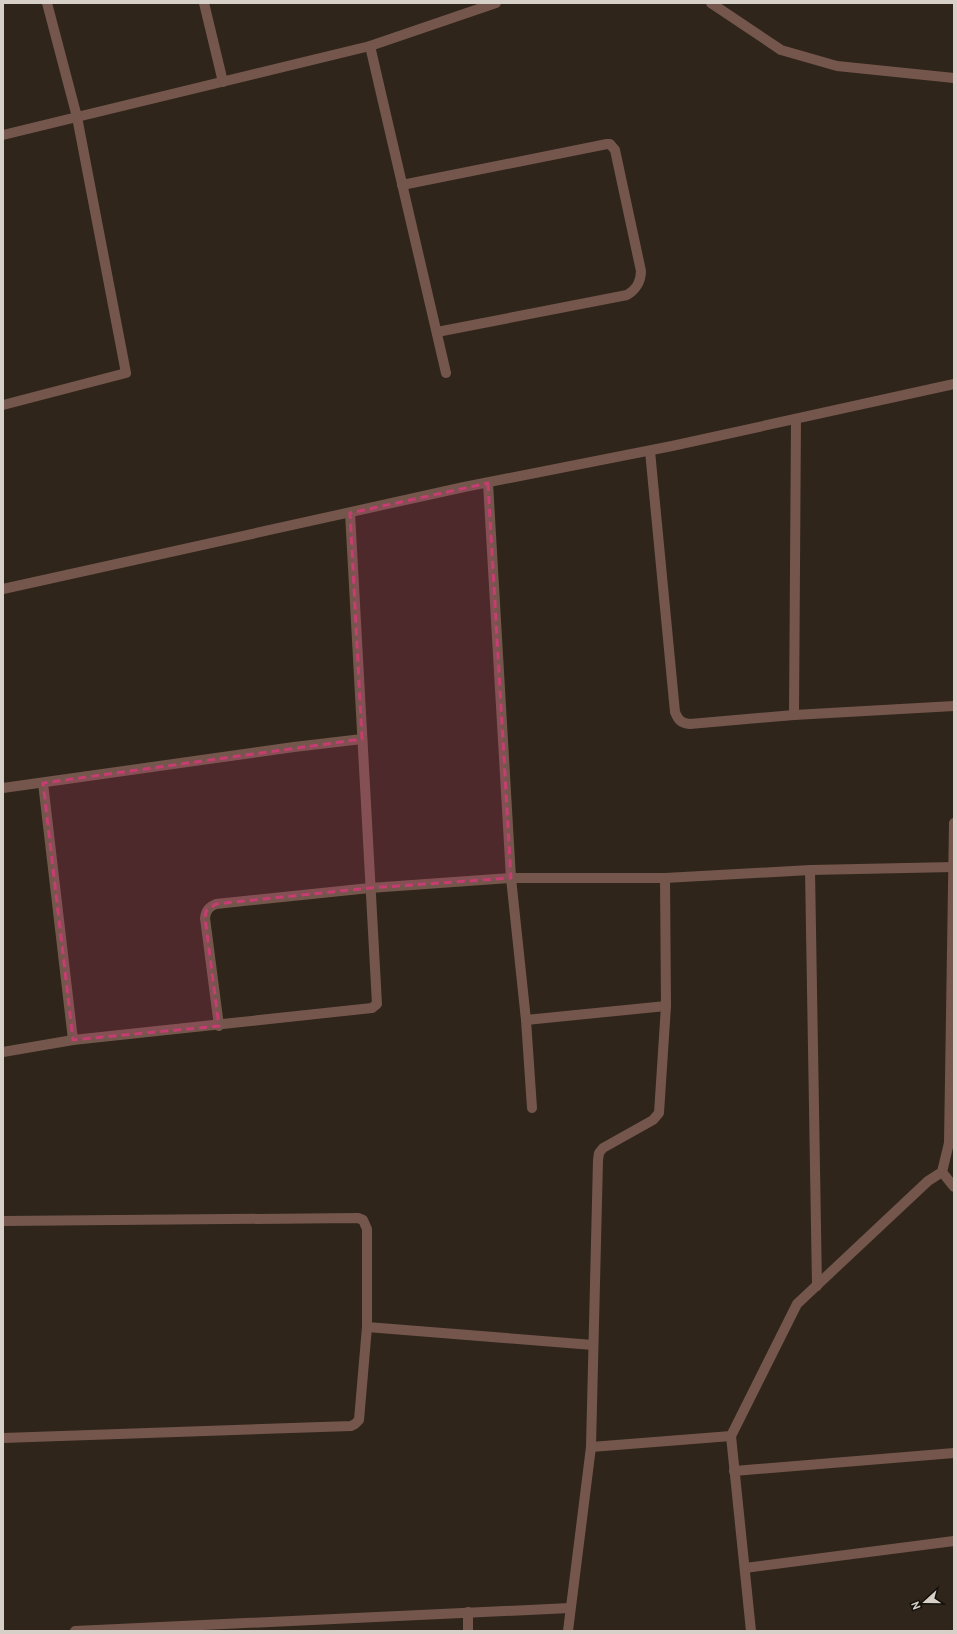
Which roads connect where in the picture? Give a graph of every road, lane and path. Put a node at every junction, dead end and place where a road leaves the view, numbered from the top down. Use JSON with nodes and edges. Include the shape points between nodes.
{"nodes":[{"id":1,"x":47,"y":3,"type":"edge"},
{"id":2,"x":204,"y":3,"type":"edge"},
{"id":3,"x":496,"y":3,"type":"edge"},
{"id":4,"x":710,"y":3,"type":"edge"},
{"id":5,"x":370,"y":46,"type":"junction"},
{"id":6,"x":954,"y":78,"type":"edge"},
{"id":7,"x":223,"y":82,"type":"junction"},
{"id":8,"x":77,"y":117,"type":"junction"},
{"id":9,"x":3,"y":136,"type":"edge"},
{"id":10,"x":402,"y":185,"type":"junction"},
{"id":11,"x":436,"y":332,"type":"junction"},
{"id":12,"x":446,"y":373,"type":"dead end"},
{"id":13,"x":954,"y":384,"type":"edge"},
{"id":14,"x":3,"y":405,"type":"edge"},
{"id":15,"x":796,"y":419,"type":"junction"},
{"id":16,"x":650,"y":451,"type":"junction"},
{"id":17,"x":488,"y":483,"type":"junction"},
{"id":18,"x":350,"y":513,"type":"junction"},
{"id":19,"x":3,"y":589,"type":"edge"},
{"id":20,"x":954,"y":706,"type":"edge"},
{"id":21,"x":794,"y":716,"type":"junction"},
{"id":22,"x":362,"y":739,"type":"junction"},
{"id":23,"x":43,"y":783,"type":"junction"},
{"id":24,"x":3,"y":788,"type":"edge"},
{"id":25,"x":954,"y":824,"type":"edge"},
{"id":26,"x":954,"y":867,"type":"edge"},
{"id":27,"x":810,"y":870,"type":"junction"},
{"id":28,"x":511,"y":878,"type":"junction"},
{"id":29,"x":665,"y":878,"type":"junction"},
{"id":30,"x":370,"y":888,"type":"junction"},
{"id":31,"x":666,"y":1006,"type":"junction"},
{"id":32,"x":526,"y":1020,"type":"junction"},
{"id":33,"x":220,"y":1026,"type":"junction"},
{"id":34,"x":73,"y":1040,"type":"junction"},
{"id":35,"x":3,"y":1052,"type":"edge"},
{"id":36,"x":952,"y":1085,"type":"edge"},
{"id":37,"x":532,"y":1108,"type":"dead end"},
{"id":38,"x":942,"y":1172,"type":"junction"},
{"id":39,"x":954,"y":1187,"type":"edge"},
{"id":40,"x":3,"y":1222,"type":"edge"},
{"id":41,"x":817,"y":1286,"type":"junction"},
{"id":42,"x":367,"y":1327,"type":"junction"},
{"id":43,"x":593,"y":1345,"type":"junction"},
{"id":44,"x":730,"y":1436,"type":"junction"},
{"id":45,"x":3,"y":1438,"type":"edge"},
{"id":46,"x":591,"y":1448,"type":"junction"},
{"id":47,"x":954,"y":1453,"type":"edge"},
{"id":48,"x":734,"y":1471,"type":"junction"},
{"id":49,"x":954,"y":1541,"type":"edge"},
{"id":50,"x":745,"y":1568,"type":"junction"},
{"id":51,"x":570,"y":1608,"type":"junction"},
{"id":52,"x":468,"y":1612,"type":"junction"},
{"id":53,"x":75,"y":1631,"type":"edge"},
{"id":54,"x":468,"y":1631,"type":"edge"},
{"id":55,"x":568,"y":1631,"type":"edge"},
{"id":56,"x":751,"y":1631,"type":"edge"}],
"edges":[{"from":1,"to":8,"type":"street"},
{"from":2,"to":7,"type":"street"},
{"from":3,"to":5,"type":"street"},
{"from":4,"to":6,"type":"street","via":[[781,50],[837,66]]},
{"from":5,"to":7,"type":"street"},
{"from":5,"to":10,"type":"street"},
{"from":7,"to":8,"type":"street"},
{"from":8,"to":9,"type":"street"},
{"from":8,"to":14,"type":"street","via":[[126,373]]},
{"from":10,"to":11,"type":"street"},
{"from":10,"to":11,"type":"street","via":[[607,144],[615,150],[641,271],[641,277],[631,293]]},
{"from":11,"to":12,"type":"street"},
{"from":13,"to":15,"type":"street"},
{"from":15,"to":16,"type":"street"},
{"from":15,"to":21,"type":"street"},
{"from":16,"to":17,"type":"street"},
{"from":16,"to":21,"type":"street","via":[[675,712],[678,719],[690,724]]},
{"from":17,"to":18,"type":"street"},
{"from":17,"to":28,"type":"street"},
{"from":18,"to":19,"type":"street"},
{"from":18,"to":22,"type":"street"},
{"from":20,"to":21,"type":"street"},
{"from":22,"to":23,"type":"street"},
{"from":22,"to":30,"type":"street"},
{"from":23,"to":24,"type":"street"},
{"from":23,"to":34,"type":"street"},
{"from":25,"to":26,"type":"street"},
{"from":26,"to":27,"type":"street"},
{"from":26,"to":36,"type":"street"},
{"from":27,"to":29,"type":"street"},
{"from":27,"to":41,"type":"street"},
{"from":28,"to":29,"type":"street"},
{"from":28,"to":30,"type":"street"},
{"from":28,"to":32,"type":"street"},
{"from":29,"to":31,"type":"street"},
{"from":30,"to":33,"type":"street","via":[[378,1002],[375,1007]]},
{"from":30,"to":33,"type":"street","via":[[216,904],[206,911]]},
{"from":31,"to":32,"type":"street"},
{"from":31,"to":43,"type":"street","via":[[659,1113],[654,1120],[603,1148],[599,1153]]},
{"from":32,"to":37,"type":"street"},
{"from":33,"to":34,"type":"street"},
{"from":34,"to":35,"type":"street"},
{"from":36,"to":38,"type":"street","via":[[950,1143]]},
{"from":38,"to":39,"type":"street"},
{"from":38,"to":41,"type":"street","via":[[928,1180]]},
{"from":40,"to":42,"type":"street","via":[[358,1218],[363,1220],[367,1229]]},
{"from":41,"to":44,"type":"street","via":[[797,1304]]},
{"from":42,"to":43,"type":"street"},
{"from":42,"to":45,"type":"street","via":[[359,1420],[351,1426]]},
{"from":43,"to":46,"type":"street"},
{"from":44,"to":46,"type":"street"},
{"from":44,"to":48,"type":"street"},
{"from":46,"to":51,"type":"street"},
{"from":47,"to":48,"type":"street"},
{"from":48,"to":50,"type":"street"},
{"from":49,"to":50,"type":"street"},
{"from":50,"to":56,"type":"street"},
{"from":51,"to":52,"type":"street"},
{"from":51,"to":55,"type":"street"},
{"from":52,"to":53,"type":"street"},
{"from":52,"to":54,"type":"street"}]}
